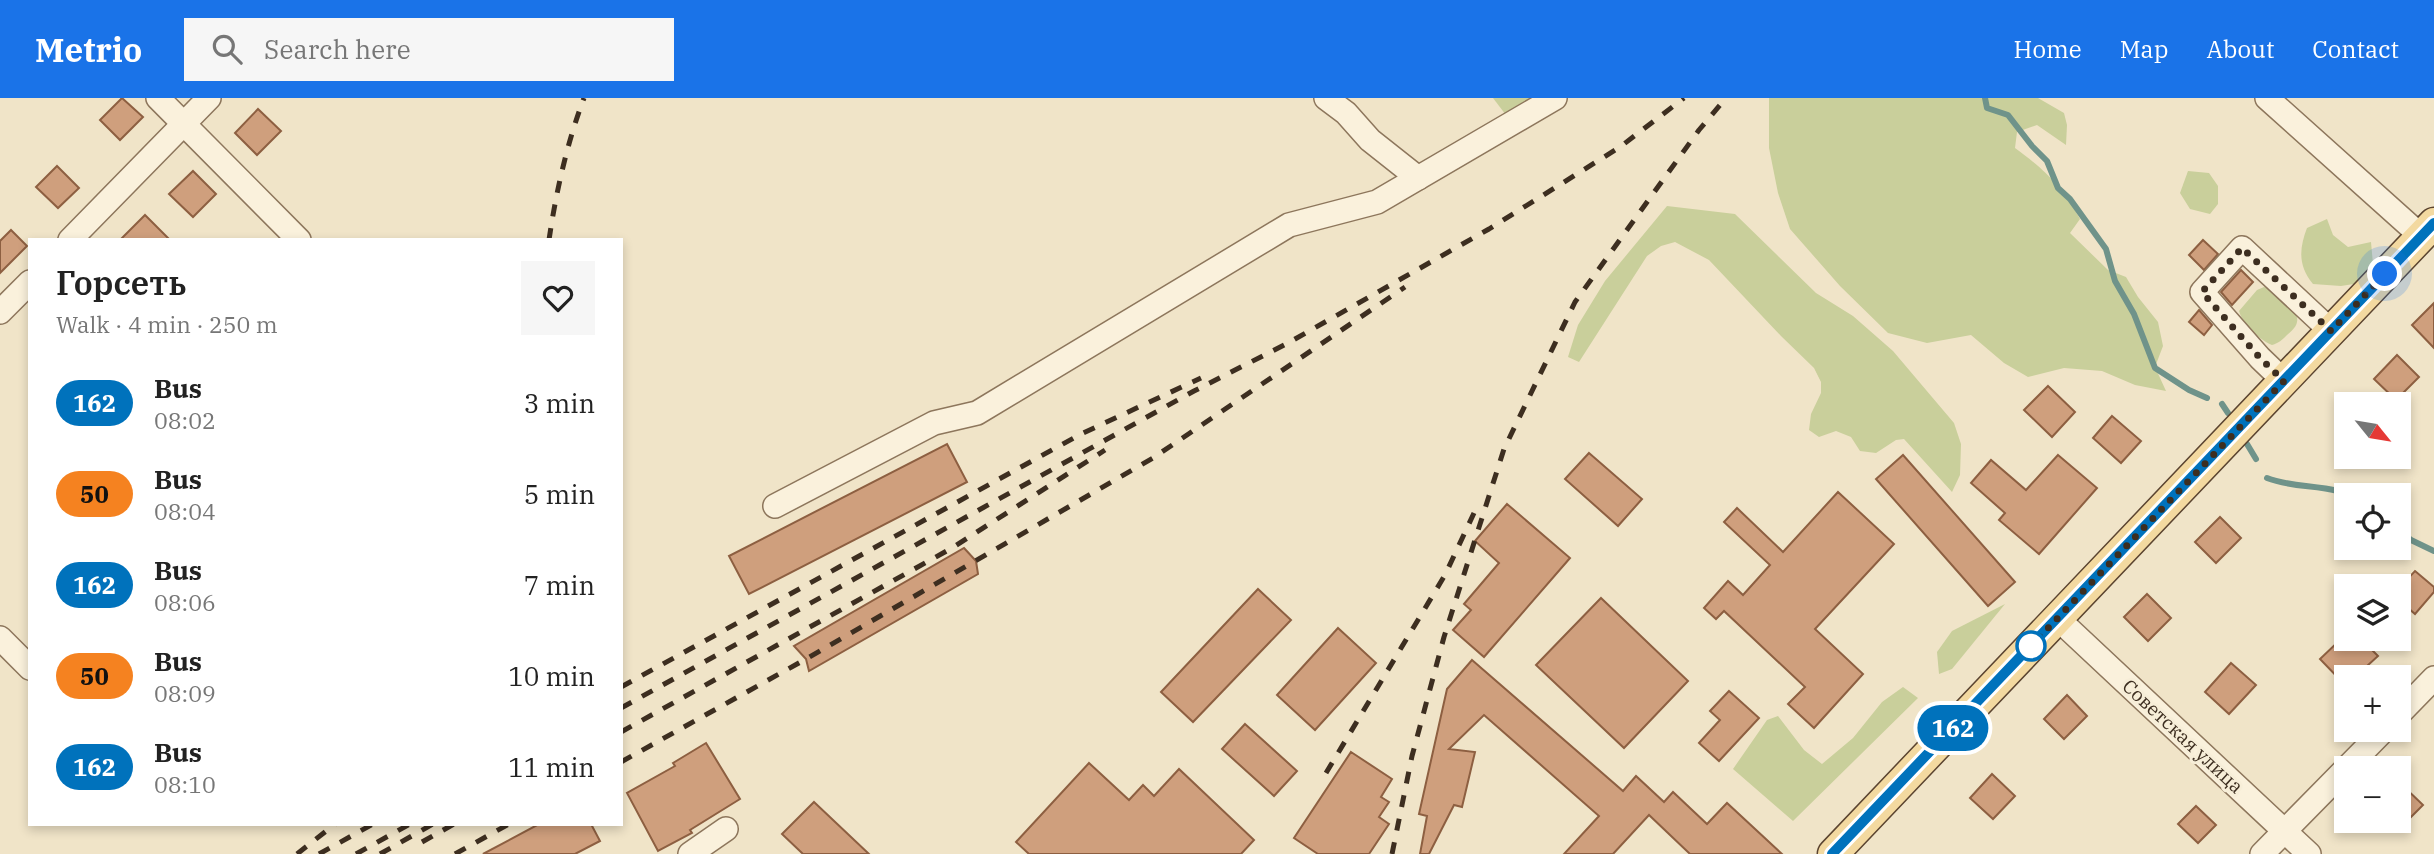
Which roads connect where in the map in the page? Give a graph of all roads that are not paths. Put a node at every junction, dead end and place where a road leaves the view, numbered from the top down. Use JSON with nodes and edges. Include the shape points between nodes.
{"nodes":[{"id":1,"x":159,"y":98,"type":"edge"},
{"id":2,"x":209,"y":98,"type":"edge"},
{"id":3,"x":1326,"y":98,"type":"edge"},
{"id":4,"x":1555,"y":98,"type":"edge"},
{"id":5,"x":2267,"y":98,"type":"edge"},
{"id":6,"x":184,"y":122,"type":"junction"},
{"id":7,"x":1418,"y":178,"type":"junction"},
{"id":8,"x":2428,"y":229,"type":"edge"},
{"id":9,"x":72,"y":238,"type":"edge"},
{"id":10,"x":297,"y":238,"type":"edge"},
{"id":11,"x":28,"y":284,"type":"edge"},
{"id":12,"x":0,"y":312,"type":"edge"},
{"id":13,"x":2331,"y":331,"type":"junction"},
{"id":14,"x":2284,"y":381,"type":"junction"},
{"id":15,"x":775,"y":506,"type":"dead end"},
{"id":16,"x":2057,"y":618,"type":"junction"},
{"id":17,"x":0,"y":638,"type":"edge"},
{"id":18,"x":28,"y":666,"type":"edge"},
{"id":19,"x":2434,"y":678,"type":"edge"},
{"id":20,"x":2411,"y":702,"type":"edge"},
{"id":21,"x":2372,"y":742,"type":"edge"},
{"id":22,"x":726,"y":829,"type":"dead end"},
{"id":23,"x":2284,"y":831,"type":"junction"},
{"id":24,"x":690,"y":854,"type":"edge"},
{"id":25,"x":1832,"y":854,"type":"edge"},
{"id":26,"x":2262,"y":854,"type":"edge"},
{"id":27,"x":2309,"y":854,"type":"edge"}],
"edges":[{"from":1,"to":6,"type":"street"},
{"from":2,"to":6,"type":"street"},
{"from":3,"to":7,"type":"street"},
{"from":4,"to":7,"type":"street"},
{"from":5,"to":8,"type":"street"},
{"from":6,"to":9,"type":"street"},
{"from":6,"to":10,"type":"street"},
{"from":7,"to":15,"type":"street","via":[[1377,202],[1289,225],[977,413],[934,423]]},
{"from":8,"to":13,"type":"main road"},
{"from":11,"to":12,"type":"street"},
{"from":13,"to":14,"type":"main road"},
{"from":13,"to":14,"type":"street","via":[[2242,248],[2202,292]]},
{"from":14,"to":16,"type":"main road"},
{"from":16,"to":23,"type":"street","name":"Советская улица"},
{"from":16,"to":25,"type":"main road"},
{"from":17,"to":18,"type":"street"},
{"from":19,"to":20,"type":"street"},
{"from":21,"to":23,"type":"street"},
{"from":22,"to":24,"type":"street"},
{"from":23,"to":26,"type":"street"},
{"from":23,"to":27,"type":"street","name":"Советская улица"}]}
